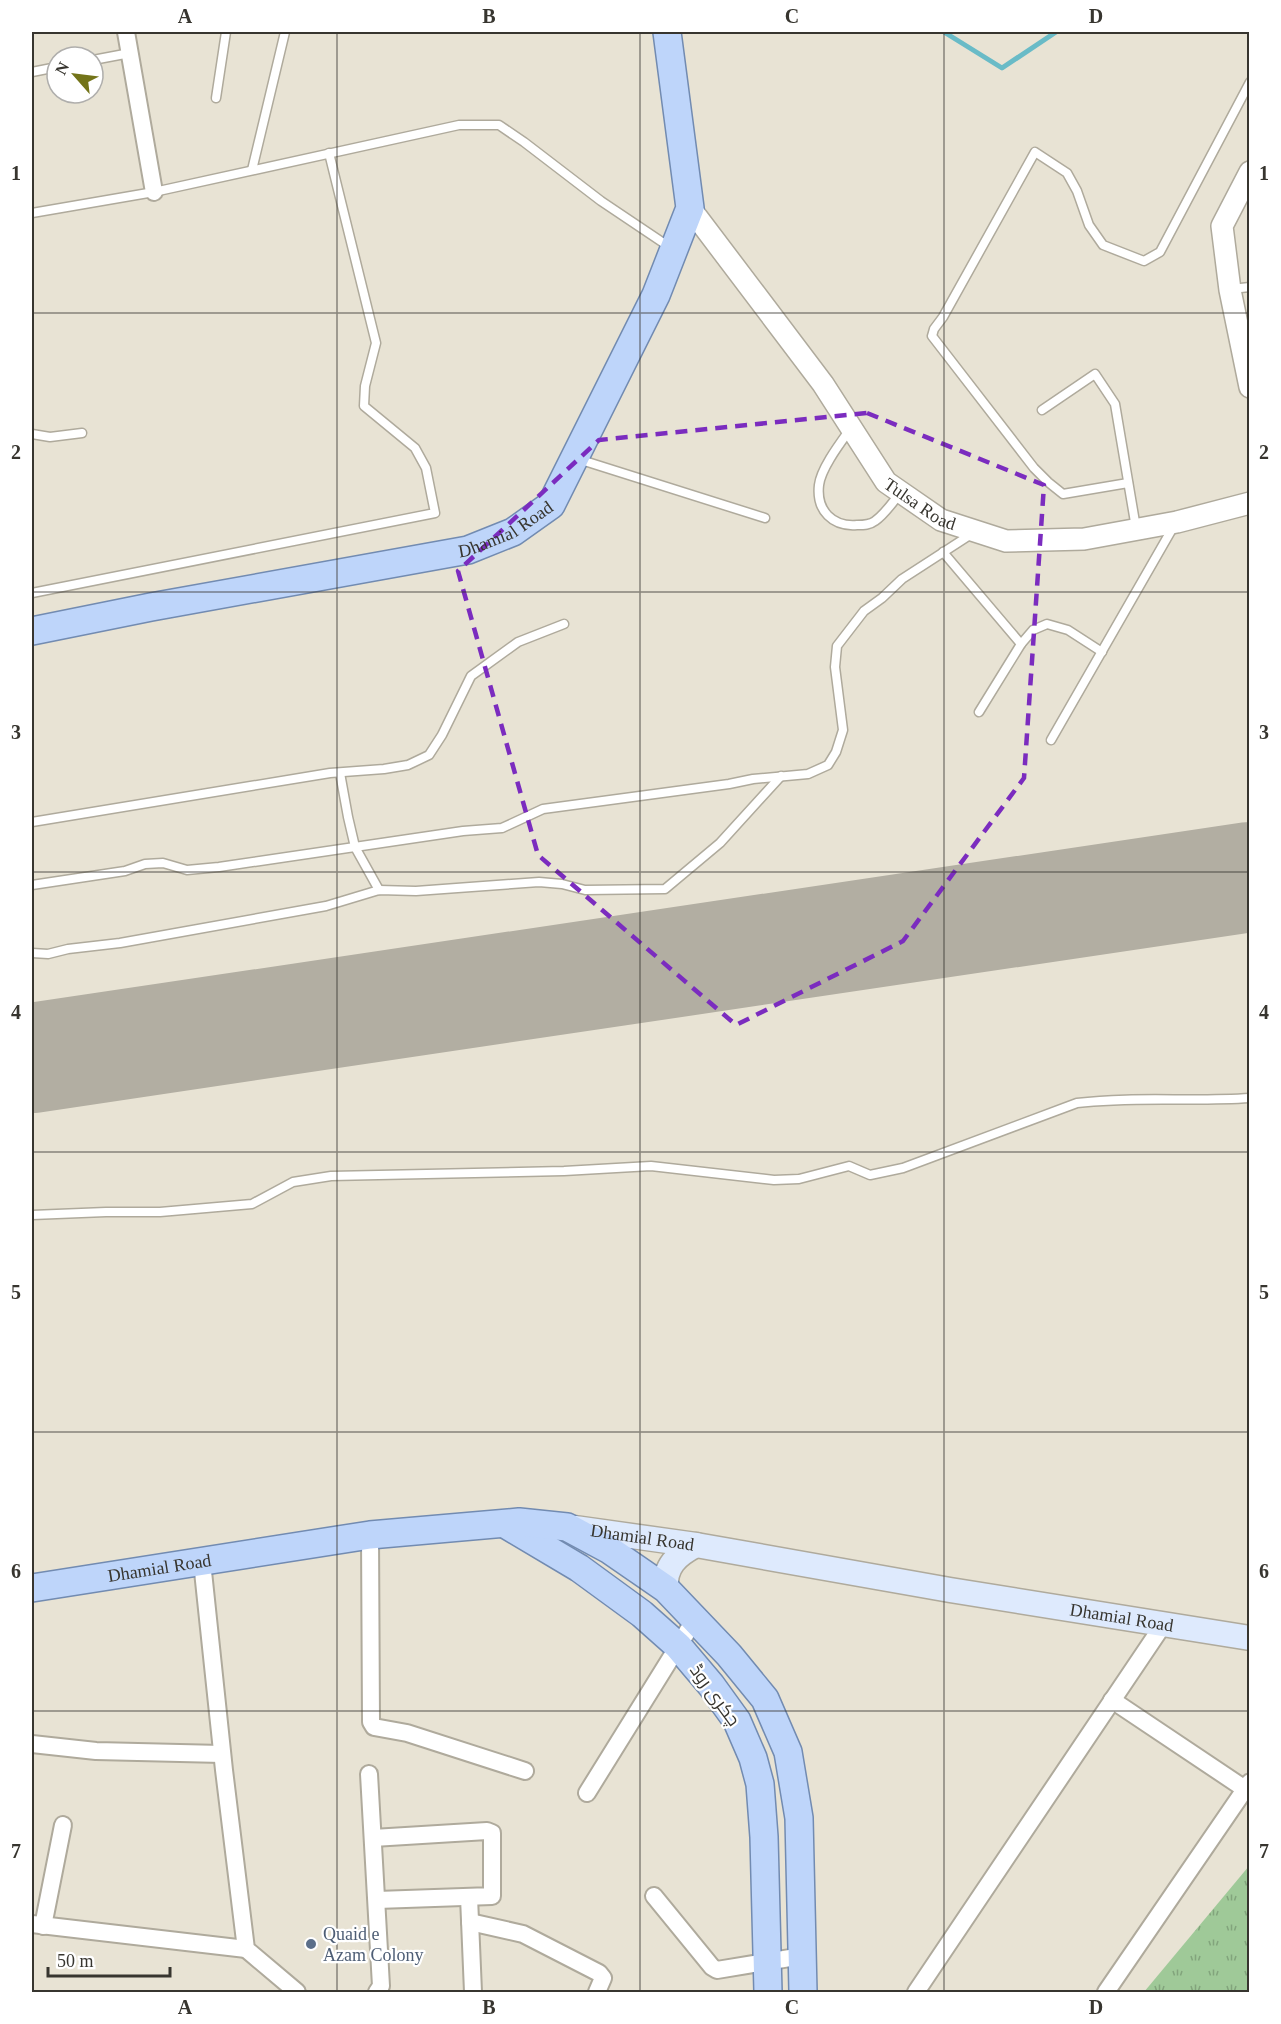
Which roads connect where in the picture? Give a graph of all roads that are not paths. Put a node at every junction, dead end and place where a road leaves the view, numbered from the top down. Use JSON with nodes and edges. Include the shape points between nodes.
{"nodes":[{"id":1,"x":126,"y":32,"type":"edge"},
{"id":2,"x":226,"y":32,"type":"edge"},
{"id":3,"x":285,"y":32,"type":"edge"},
{"id":4,"x":667,"y":32,"type":"edge"},
{"id":5,"x":130,"y":53,"type":"junction"},
{"id":6,"x":105,"y":58,"type":"edge"},
{"id":7,"x":1250,"y":82,"type":"edge"},
{"id":8,"x":216,"y":98,"type":"dead end"},
{"id":9,"x":329,"y":153,"type":"junction"},
{"id":10,"x":252,"y":170,"type":"junction"},
{"id":11,"x":1250,"y":172,"type":"edge"},
{"id":12,"x":154,"y":192,"type":"junction"},
{"id":13,"x":690,"y":208,"type":"junction"},
{"id":14,"x":32,"y":213,"type":"edge"},
{"id":15,"x":674,"y":250,"type":"junction"},
{"id":16,"x":1240,"y":288,"type":"edge"},
{"id":17,"x":1250,"y":387,"type":"edge"},
{"id":18,"x":1042,"y":410,"type":"dead end"},
{"id":19,"x":851,"y":428,"type":"junction"},
{"id":20,"x":82,"y":433,"type":"dead end"},
{"id":21,"x":32,"y":434,"type":"edge"},
{"id":22,"x":575,"y":458,"type":"junction"},
{"id":23,"x":1128,"y":483,"type":"junction"},
{"id":24,"x":901,"y":492,"type":"junction"},
{"id":25,"x":1250,"y":503,"type":"edge"},
{"id":26,"x":765,"y":518,"type":"dead end"},
{"id":27,"x":1177,"y":522,"type":"junction"},
{"id":28,"x":1137,"y":529,"type":"junction"},
{"id":29,"x":975,"y":531,"type":"junction"},
{"id":30,"x":943,"y":552,"type":"junction"},
{"id":31,"x":32,"y":593,"type":"edge"},
{"id":32,"x":564,"y":624,"type":"dead end"},
{"id":33,"x":32,"y":631,"type":"edge"},
{"id":34,"x":1021,"y":644,"type":"junction"},
{"id":35,"x":1102,"y":652,"type":"junction"},
{"id":36,"x":979,"y":712,"type":"dead end"},
{"id":37,"x":1051,"y":740,"type":"dead end"},
{"id":38,"x":340,"y":773,"type":"junction"},
{"id":39,"x":780,"y":776,"type":"junction"},
{"id":40,"x":32,"y":822,"type":"edge"},
{"id":41,"x":355,"y":847,"type":"junction"},
{"id":42,"x":32,"y":885,"type":"edge"},
{"id":43,"x":379,"y":890,"type":"junction"},
{"id":44,"x":32,"y":953,"type":"edge"},
{"id":45,"x":1250,"y":1098,"type":"edge"},
{"id":46,"x":32,"y":1215,"type":"edge"},
{"id":47,"x":505,"y":1524,"type":"junction"},
{"id":48,"x":567,"y":1527,"type":"junction"},
{"id":49,"x":370,"y":1535,"type":"junction"},
{"id":50,"x":696,"y":1545,"type":"junction"},
{"id":51,"x":202,"y":1562,"type":"junction"},
{"id":52,"x":32,"y":1588,"type":"edge"},
{"id":53,"x":666,"y":1588,"type":"junction"},
{"id":54,"x":695,"y":1619,"type":"junction"},
{"id":55,"x":1163,"y":1625,"type":"junction"},
{"id":56,"x":1250,"y":1638,"type":"edge"},
{"id":57,"x":678,"y":1646,"type":"junction"},
{"id":58,"x":1112,"y":1700,"type":"junction"},
{"id":59,"x":32,"y":1744,"type":"edge"},
{"id":60,"x":222,"y":1754,"type":"junction"},
{"id":61,"x":525,"y":1771,"type":"dead end"},
{"id":62,"x":369,"y":1774,"type":"dead end"},
{"id":63,"x":1247,"y":1785,"type":"edge"},
{"id":64,"x":587,"y":1793,"type":"dead end"},
{"id":65,"x":63,"y":1825,"type":"dead end"},
{"id":66,"x":373,"y":1838,"type":"junction"},
{"id":67,"x":654,"y":1896,"type":"dead end"},
{"id":68,"x":469,"y":1897,"type":"junction"},
{"id":69,"x":378,"y":1900,"type":"junction"},
{"id":70,"x":470,"y":1922,"type":"junction"},
{"id":71,"x":37,"y":1925,"type":"edge"},
{"id":72,"x":246,"y":1949,"type":"junction"},
{"id":73,"x":802,"y":1956,"type":"junction"},
{"id":74,"x":768,"y":1962,"type":"junction"},
{"id":75,"x":297,"y":1992,"type":"edge"},
{"id":76,"x":377,"y":1992,"type":"edge"},
{"id":77,"x":473,"y":1992,"type":"edge"},
{"id":78,"x":597,"y":1992,"type":"edge"},
{"id":79,"x":768,"y":1992,"type":"edge"},
{"id":80,"x":803,"y":1992,"type":"edge"},
{"id":81,"x":916,"y":1992,"type":"edge"},
{"id":82,"x":1106,"y":1992,"type":"edge"}],
"edges":[{"from":1,"to":5,"type":"street"},
{"from":2,"to":8,"type":"lane"},
{"from":3,"to":10,"type":"lane"},
{"from":4,"to":13,"type":"main road","name":"Dhamial Road"},
{"from":5,"to":6,"type":"lane"},
{"from":5,"to":12,"type":"street"},
{"from":7,"to":23,"type":"lane","via":[[1160,252],[1144,261],[1103,245],[1089,225],[1067,173],[1035,152],[934,329],[932,336],[1034,468],[1063,494]]},
{"from":9,"to":10,"type":"lane"},
{"from":9,"to":15,"type":"lane","via":[[459,125],[499,125]]},
{"from":9,"to":31,"type":"lane","via":[[376,343],[364,406],[415,448],[426,468],[435,513]]},
{"from":10,"to":12,"type":"lane"},
{"from":11,"to":16,"type":"street","via":[[1222,226]]},
{"from":12,"to":14,"type":"lane"},
{"from":13,"to":15,"type":"main road","name":"Dhamial Road"},
{"from":13,"to":19,"type":"street","name":"Tulsa Road","via":[[823,384]]},
{"from":15,"to":22,"type":"main road","name":"Dhamial Road","via":[[656,296]]},
{"from":16,"to":17,"type":"street"},
{"from":18,"to":23,"type":"lane","via":[[1095,374],[1115,404]]},
{"from":19,"to":24,"type":"street","name":"Tulsa Road","via":[[886,482]]},
{"from":19,"to":24,"type":"lane","via":[[835,449],[819,484],[825,513],[844,526],[868,524]]},
{"from":20,"to":21,"type":"lane","via":[[50,437]]},
{"from":22,"to":26,"type":"lane"},
{"from":22,"to":33,"type":"main road","name":"Dhamial Road","via":[[551,504],[513,532],[468,550]]},
{"from":23,"to":28,"type":"lane"},
{"from":24,"to":29,"type":"street","name":"Tulsa Road","via":[[941,520]]},
{"from":25,"to":27,"type":"street","name":"Tulsa Road"},
{"from":27,"to":28,"type":"street","name":"Tulsa Road"},
{"from":27,"to":35,"type":"lane"},
{"from":28,"to":29,"type":"street","name":"Tulsa Road","via":[[1084,538],[1006,541]]},
{"from":29,"to":30,"type":"lane"},
{"from":30,"to":34,"type":"lane"},
{"from":30,"to":39,"type":"lane","via":[[864,610],[837,646],[835,667],[843,730],[828,765],[808,774]]},
{"from":32,"to":38,"type":"lane","via":[[518,642],[471,676],[429,755],[408,765]]},
{"from":34,"to":35,"type":"lane","via":[[1033,630],[1047,624],[1068,630]]},
{"from":34,"to":36,"type":"lane"},
{"from":35,"to":37,"type":"lane"},
{"from":38,"to":40,"type":"lane"},
{"from":38,"to":41,"type":"lane"},
{"from":39,"to":41,"type":"lane","via":[[543,809],[502,828]]},
{"from":39,"to":43,"type":"lane","via":[[720,843],[665,889],[585,890],[540,882]]},
{"from":41,"to":42,"type":"lane","via":[[187,870],[163,863],[145,864],[125,871]]},
{"from":41,"to":43,"type":"lane"},
{"from":43,"to":44,"type":"lane","via":[[326,906],[120,943]]},
{"from":45,"to":46,"type":"lane","via":[[1077,1103],[903,1168],[870,1175],[849,1166],[799,1179],[774,1180],[651,1166],[564,1172],[331,1176],[293,1182],[252,1204],[160,1212]]},
{"from":47,"to":48,"type":"main road","name":"Dhamial Road"},
{"from":47,"to":49,"type":"main road","name":"Dhamial Road"},
{"from":47,"to":57,"type":"main road","name":"چکری روڈ","via":[[579,1568]]},
{"from":48,"to":50,"type":"main road","name":"Dhamial Road"},
{"from":48,"to":53,"type":"main road","name":"چکری روڈ"},
{"from":49,"to":51,"type":"main road","name":"Dhamial Road"},
{"from":49,"to":61,"type":"street","via":[[374,1727],[407,1733]]},
{"from":50,"to":53,"type":"main road","via":[[671,1564]]},
{"from":50,"to":55,"type":"main road","name":"Dhamial Road"},
{"from":51,"to":52,"type":"main road","name":"Dhamial Road"},
{"from":51,"to":60,"type":"street"},
{"from":53,"to":54,"type":"main road","name":"چکری روڈ"},
{"from":54,"to":57,"type":"street"},
{"from":54,"to":73,"type":"main road","name":"چکری روڈ","via":[[765,1699],[788,1752],[799,1818]]},
{"from":55,"to":56,"type":"main road","name":"Dhamial Road"},
{"from":55,"to":58,"type":"street"},
{"from":57,"to":64,"type":"street"},
{"from":57,"to":74,"type":"main road","name":"چکری روڈ","via":[[737,1721],[759,1779]]},
{"from":58,"to":63,"type":"street"},
{"from":58,"to":81,"type":"street"},
{"from":59,"to":60,"type":"street"},
{"from":60,"to":72,"type":"street"},
{"from":62,"to":66,"type":"street"},
{"from":63,"to":82,"type":"street"},
{"from":65,"to":71,"type":"street"},
{"from":66,"to":68,"type":"street","via":[[492,1833],[494,1893]]},
{"from":66,"to":69,"type":"street"},
{"from":67,"to":74,"type":"street","via":[[717,1970]]},
{"from":68,"to":69,"type":"street"},
{"from":68,"to":70,"type":"street"},
{"from":69,"to":76,"type":"street","via":[[381,1986]]},
{"from":70,"to":77,"type":"street"},
{"from":70,"to":78,"type":"street","via":[[523,1934],[599,1973],[603,1978]]},
{"from":71,"to":72,"type":"street"},
{"from":72,"to":75,"type":"street"},
{"from":73,"to":74,"type":"street"},
{"from":73,"to":80,"type":"main road","name":"چکری روڈ"},
{"from":74,"to":79,"type":"main road","name":"چکری روڈ"}]}
